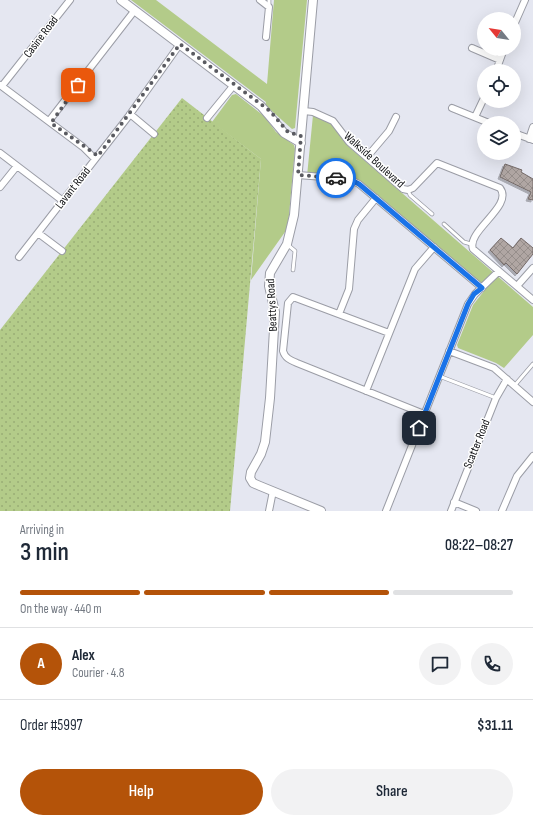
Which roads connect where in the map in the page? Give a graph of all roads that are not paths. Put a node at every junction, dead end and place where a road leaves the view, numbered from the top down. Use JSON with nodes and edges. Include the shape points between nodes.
{"nodes":[{"id":1,"x":70,"y":0,"type":"edge"},
{"id":2,"x":121,"y":0,"type":"edge"},
{"id":3,"x":260,"y":0,"type":"edge"},
{"id":4,"x":269,"y":0,"type":"edge"},
{"id":5,"x":313,"y":0,"type":"edge"},
{"id":6,"x":525,"y":0,"type":"edge"},
{"id":7,"x":269,"y":7,"type":"junction"},
{"id":8,"x":135,"y":10,"type":"junction"},
{"id":9,"x":520,"y":12,"type":"edge"},
{"id":10,"x":266,"y":36,"type":"dead end"},
{"id":11,"x":181,"y":45,"type":"junction"},
{"id":12,"x":472,"y":48,"type":"dead end"},
{"id":13,"x":501,"y":56,"type":"edge"},
{"id":14,"x":500,"y":60,"type":"junction"},
{"id":15,"x":499,"y":64,"type":"edge"},
{"id":16,"x":233,"y":84,"type":"junction"},
{"id":17,"x":2,"y":86,"type":"edge"},
{"id":18,"x":452,"y":108,"type":"dead end"},
{"id":19,"x":479,"y":108,"type":"edge"},
{"id":20,"x":304,"y":111,"type":"junction"},
{"id":21,"x":129,"y":115,"type":"junction"},
{"id":22,"x":396,"y":117,"type":"dead end"},
{"id":23,"x":475,"y":117,"type":"joint"},
{"id":24,"x":207,"y":118,"type":"dead end"},
{"id":25,"x":50,"y":122,"type":"junction"},
{"id":26,"x":533,"y":128,"type":"edge"},
{"id":27,"x":154,"y":134,"type":"dead end"},
{"id":28,"x":521,"y":136,"type":"edge"},
{"id":29,"x":301,"y":140,"type":"junction"},
{"id":30,"x":531,"y":140,"type":"edge"},
{"id":31,"x":0,"y":153,"type":"edge"},
{"id":32,"x":367,"y":157,"type":"junction"},
{"id":33,"x":97,"y":158,"type":"junction"},
{"id":34,"x":17,"y":166,"type":"junction"},
{"id":35,"x":298,"y":175,"type":"junction"},
{"id":36,"x":0,"y":187,"type":"edge"},
{"id":37,"x":408,"y":190,"type":"junction"},
{"id":38,"x":376,"y":198,"type":"junction"},
{"id":39,"x":63,"y":201,"type":"junction"},
{"id":40,"x":432,"y":214,"type":"dead end"},
{"id":41,"x":444,"y":224,"type":"dead end"},
{"id":42,"x":38,"y":233,"type":"junction"},
{"id":43,"x":287,"y":244,"type":"junction"},
{"id":44,"x":471,"y":244,"type":"junction"},
{"id":45,"x":434,"y":246,"type":"junction"},
{"id":46,"x":62,"y":251,"type":"dead end"},
{"id":47,"x":19,"y":257,"type":"dead end"},
{"id":48,"x":533,"y":268,"type":"edge"},
{"id":49,"x":293,"y":270,"type":"dead end"},
{"id":50,"x":499,"y":271,"type":"junction"},
{"id":51,"x":517,"y":286,"type":"junction"},
{"id":52,"x":482,"y":288,"type":"junction"},
{"id":53,"x":533,"y":300,"type":"edge"},
{"id":54,"x":339,"y":314,"type":"junction"},
{"id":55,"x":388,"y":333,"type":"junction"},
{"id":56,"x":449,"y":351,"type":"junction"},
{"id":57,"x":533,"y":364,"type":"edge"},
{"id":58,"x":439,"y":376,"type":"junction"},
{"id":59,"x":507,"y":380,"type":"junction"},
{"id":60,"x":514,"y":386,"type":"junction"},
{"id":61,"x":366,"y":391,"type":"junction"},
{"id":62,"x":496,"y":398,"type":"junction"},
{"id":63,"x":533,"y":402,"type":"edge"},
{"id":64,"x":424,"y":414,"type":"junction"},
{"id":65,"x":533,"y":456,"type":"edge"},
{"id":66,"x":273,"y":492,"type":"junction"},
{"id":67,"x":454,"y":502,"type":"junction"},
{"id":68,"x":269,"y":511,"type":"edge"},
{"id":69,"x":321,"y":511,"type":"edge"},
{"id":70,"x":386,"y":511,"type":"edge"},
{"id":71,"x":451,"y":511,"type":"edge"},
{"id":72,"x":476,"y":511,"type":"edge"},
{"id":73,"x":502,"y":511,"type":"edge"}],
"edges":[{"from":1,"to":17,"type":"street","name":"Casine Road"},
{"from":2,"to":8,"type":"street"},
{"from":3,"to":7,"type":"street"},
{"from":4,"to":7,"type":"lane"},
{"from":5,"to":20,"type":"street","name":"Beattys Road"},
{"from":6,"to":9,"type":"street"},
{"from":7,"to":10,"type":"street"},
{"from":8,"to":11,"type":"street"},
{"from":8,"to":25,"type":"street"},
{"from":11,"to":16,"type":"street"},
{"from":11,"to":21,"type":"street","name":"Lavant Road"},
{"from":12,"to":14,"type":"street"},
{"from":13,"to":14,"type":"street"},
{"from":14,"to":15,"type":"street"},
{"from":16,"to":24,"type":"street"},
{"from":16,"to":29,"type":"street","via":[[270,111],[288,132]]},
{"from":17,"to":25,"type":"street"},
{"from":18,"to":23,"type":"street"},
{"from":19,"to":23,"type":"street"},
{"from":20,"to":29,"type":"street","name":"Beattys Road"},
{"from":20,"to":32,"type":"street","name":"Walkside Boulevard","via":[[333,121],[349,142]]},
{"from":21,"to":27,"type":"street"},
{"from":21,"to":33,"type":"street","name":"Lavant Road"},
{"from":22,"to":32,"type":"street","via":[[389,131]]},
{"from":25,"to":33,"type":"street"},
{"from":26,"to":30,"type":"street"},
{"from":28,"to":30,"type":"street"},
{"from":29,"to":35,"type":"street","name":"Beattys Road"},
{"from":31,"to":34,"type":"street"},
{"from":32,"to":37,"type":"street","name":"Walkside Boulevard","via":[[403,189]]},
{"from":33,"to":39,"type":"street","name":"Lavant Road"},
{"from":34,"to":36,"type":"street"},
{"from":34,"to":39,"type":"street"},
{"from":35,"to":38,"type":"street","via":[[354,181]]},
{"from":35,"to":43,"type":"street","name":"Beattys Road","via":[[294,215]]},
{"from":37,"to":40,"type":"lane","via":[[410,195]]},
{"from":37,"to":44,"type":"street","name":"Walkside Boulevard","via":[[437,163],[500,188],[502,196],[495,213],[473,238]]},
{"from":38,"to":45,"type":"street"},
{"from":38,"to":54,"type":"street","via":[[354,229],[349,289]]},
{"from":39,"to":42,"type":"street","name":"Lavant Road"},
{"from":41,"to":44,"type":"lane","via":[[464,242]]},
{"from":42,"to":46,"type":"street"},
{"from":42,"to":47,"type":"street","name":"Lavant Road"},
{"from":43,"to":49,"type":"lane","via":[[295,251]]},
{"from":43,"to":66,"type":"street","name":"Beattys Road","via":[[270,273],[269,286],[275,312],[266,442],[250,472],[253,483]]},
{"from":44,"to":50,"type":"street","via":[[473,249]]},
{"from":45,"to":52,"type":"street"},
{"from":45,"to":55,"type":"street","via":[[415,268]]},
{"from":48,"to":51,"type":"street"},
{"from":50,"to":51,"type":"street"},
{"from":50,"to":52,"type":"street"},
{"from":51,"to":53,"type":"street"},
{"from":52,"to":56,"type":"street","via":[[474,294],[468,304]]},
{"from":54,"to":55,"type":"street"},
{"from":54,"to":61,"type":"street","via":[[300,299],[290,298],[284,355],[297,363]]},
{"from":55,"to":61,"type":"street"},
{"from":56,"to":58,"type":"street"},
{"from":56,"to":59,"type":"street","via":[[491,366]]},
{"from":57,"to":60,"type":"lane"},
{"from":58,"to":62,"type":"lane"},
{"from":58,"to":64,"type":"street"},
{"from":59,"to":60,"type":"street"},
{"from":59,"to":62,"type":"street","name":"Scatter Road"},
{"from":60,"to":63,"type":"street"},
{"from":61,"to":64,"type":"street"},
{"from":62,"to":67,"type":"street","name":"Scatter Road"},
{"from":64,"to":70,"type":"street"},
{"from":65,"to":73,"type":"street","via":[[517,476]]},
{"from":66,"to":68,"type":"street"},
{"from":66,"to":69,"type":"street"},
{"from":67,"to":71,"type":"street","name":"Scatter Road"},
{"from":67,"to":72,"type":"street"}]}
